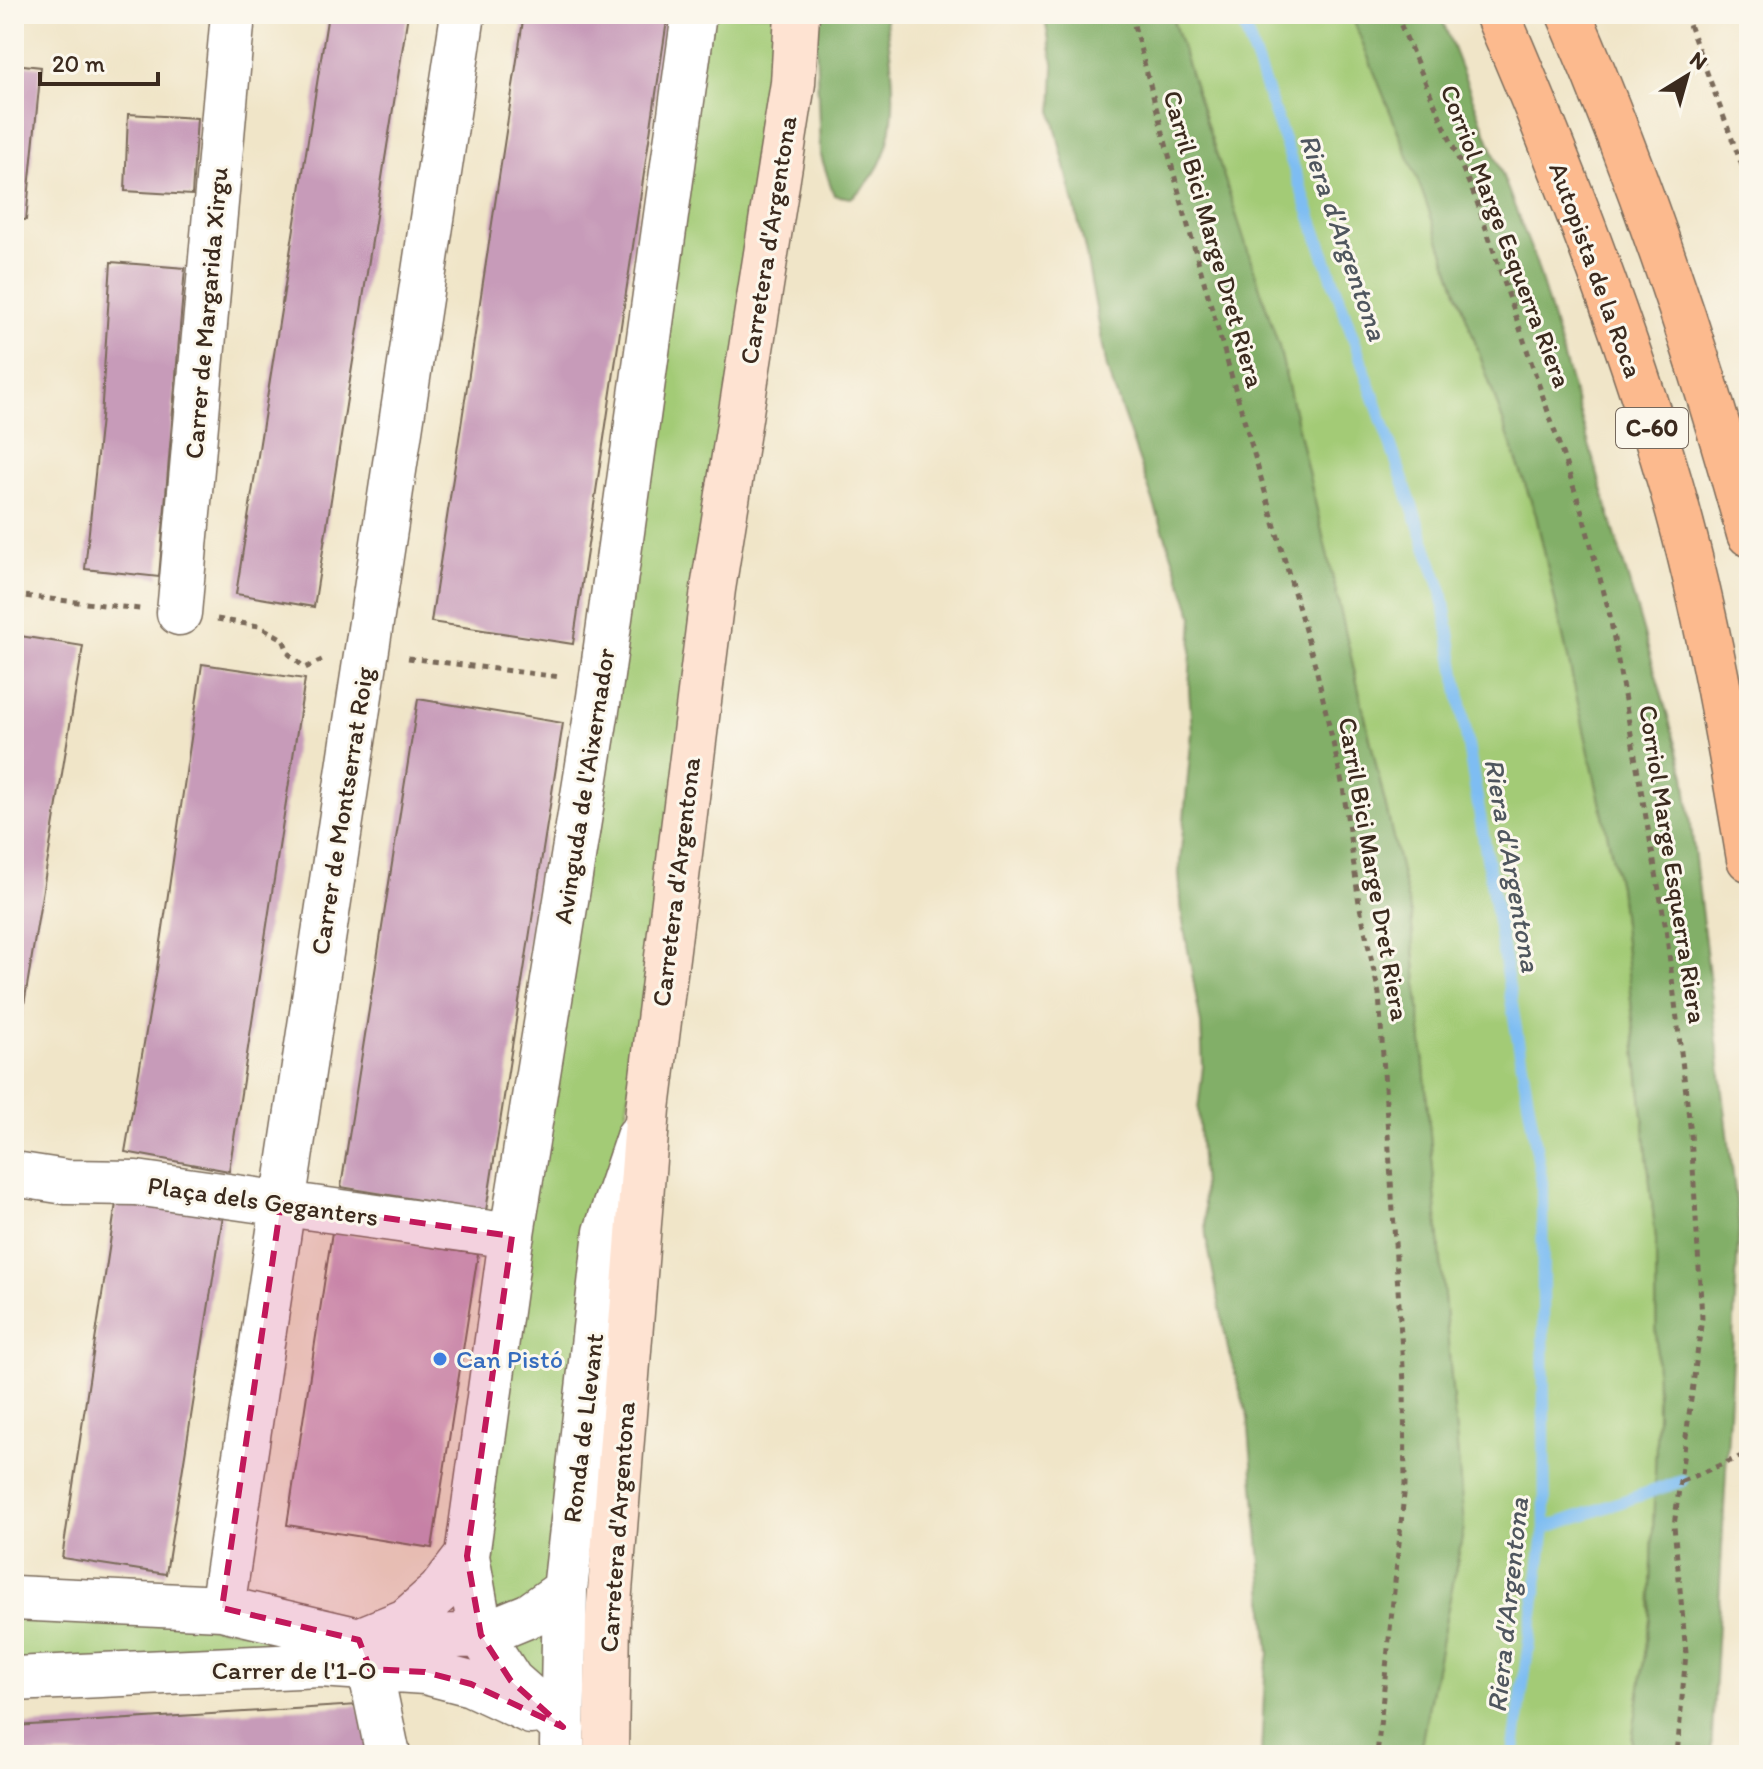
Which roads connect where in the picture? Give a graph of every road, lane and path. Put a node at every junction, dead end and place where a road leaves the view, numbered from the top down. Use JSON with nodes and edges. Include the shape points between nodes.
{"nodes":[{"id":1,"x":233,"y":14,"type":"edge"},
{"id":2,"x":463,"y":14,"type":"edge"},
{"id":3,"x":694,"y":14,"type":"edge"},
{"id":4,"x":797,"y":14,"type":"edge"},
{"id":5,"x":1131,"y":14,"type":"edge"},
{"id":6,"x":1396,"y":14,"type":"edge"},
{"id":7,"x":1497,"y":14,"type":"edge"},
{"id":8,"x":1569,"y":14,"type":"edge"},
{"id":9,"x":1685,"y":14,"type":"edge"},
{"id":10,"x":1749,"y":184,"type":"edge"},
{"id":11,"x":1749,"y":534,"type":"edge"},
{"id":12,"x":14,"y":595,"type":"edge"},
{"id":13,"x":179,"y":613,"type":"junction"},
{"id":14,"x":368,"y":647,"type":"junction"},
{"id":15,"x":601,"y":682,"type":"junction"},
{"id":16,"x":1749,"y":859,"type":"edge"},
{"id":17,"x":648,"y":1109,"type":"junction"},
{"id":18,"x":14,"y":1174,"type":"edge"},
{"id":19,"x":281,"y":1203,"type":"junction"},
{"id":20,"x":512,"y":1236,"type":"junction"},
{"id":21,"x":1742,"y":1456,"type":"dead end"},
{"id":22,"x":1682,"y":1481,"type":"junction"},
{"id":23,"x":467,"y":1556,"type":"junction"},
{"id":24,"x":565,"y":1590,"type":"junction"},
{"id":25,"x":14,"y":1598,"type":"edge"},
{"id":26,"x":222,"y":1608,"type":"junction"},
{"id":27,"x":481,"y":1635,"type":"junction"},
{"id":28,"x":364,"y":1655,"type":"junction"},
{"id":29,"x":14,"y":1679,"type":"edge"},
{"id":30,"x":562,"y":1741,"type":"edge"},
{"id":31,"x":388,"y":1755,"type":"edge"},
{"id":32,"x":606,"y":1755,"type":"edge"},
{"id":33,"x":1377,"y":1755,"type":"edge"},
{"id":34,"x":1677,"y":1755,"type":"edge"}],
"edges":[{"from":1,"to":13,"type":"street","name":"Carrer de Margarida Xirgu"},
{"from":2,"to":14,"type":"street","name":"Carrer de Montserrat Roig"},
{"from":3,"to":15,"type":"street","name":"Avinguda de l'Aixernador"},
{"from":4,"to":17,"type":"street","name":"Carretera d'Argentona","via":[[793,83],[713,589]]},
{"from":5,"to":33,"type":"path","name":"Carril Bici Marge Dret Riera","via":[[1316,668],[1379,994],[1402,1339],[1405,1485]]},
{"from":6,"to":22,"type":"path","name":"Corriol Marge Esquerra Riera","via":[[1482,216],[1581,509],[1615,640],[1668,942],[1691,1134],[1702,1318]]},
{"from":7,"to":16,"type":"highway","name":"Autopista de la Roca","number":"C-60","via":[[1605,287],[1671,487],[1724,713]]},
{"from":8,"to":11,"type":"highway","number":"C-60","via":[[1659,241],[1708,386]]},
{"from":9,"to":10,"type":"path"},
{"from":12,"to":13,"type":"path"},
{"from":13,"to":14,"type":"path","via":[[259,626],[283,639],[289,654],[305,668],[332,653],[348,632]]},
{"from":14,"to":15,"type":"path"},
{"from":14,"to":19,"type":"street","name":"Carrer de Montserrat Roig"},
{"from":15,"to":20,"type":"street","name":"Avinguda de l'Aixernador"},
{"from":17,"to":24,"type":"street","name":"Ronda de Llevant","via":[[606,1232]]},
{"from":17,"to":32,"type":"street","name":"Carretera d'Argentona","via":[[608,1617]]},
{"from":18,"to":19,"type":"street","name":"Plaça dels Geganters","via":[[66,1182],[136,1183]]},
{"from":19,"to":20,"type":"street","name":"Plaça dels Geganters"},
{"from":19,"to":26,"type":"street","name":"Carrer de Montserrat Roig"},
{"from":20,"to":23,"type":"street","name":"Avinguda de l'Aixernador"},
{"from":21,"to":22,"type":"path"},
{"from":22,"to":34,"type":"path","name":"Corriol Marge Esquerra Riera","via":[[1674,1526],[1686,1653]]},
{"from":23,"to":27,"type":"street"},
{"from":23,"to":28,"type":"street","via":[[440,1591]]},
{"from":24,"to":27,"type":"street","via":[[530,1615]]},
{"from":24,"to":30,"type":"street","name":"Ronda de Llevant"},
{"from":25,"to":26,"type":"street"},
{"from":26,"to":28,"type":"street"},
{"from":27,"to":28,"type":"street"},
{"from":27,"to":30,"type":"street","via":[[511,1681]]},
{"from":28,"to":29,"type":"street","name":"Carrer de l'1-O","via":[[320,1665]]},
{"from":28,"to":30,"type":"street","name":"Carrer de l'1-O","via":[[471,1684]]},
{"from":28,"to":31,"type":"street"}]}
